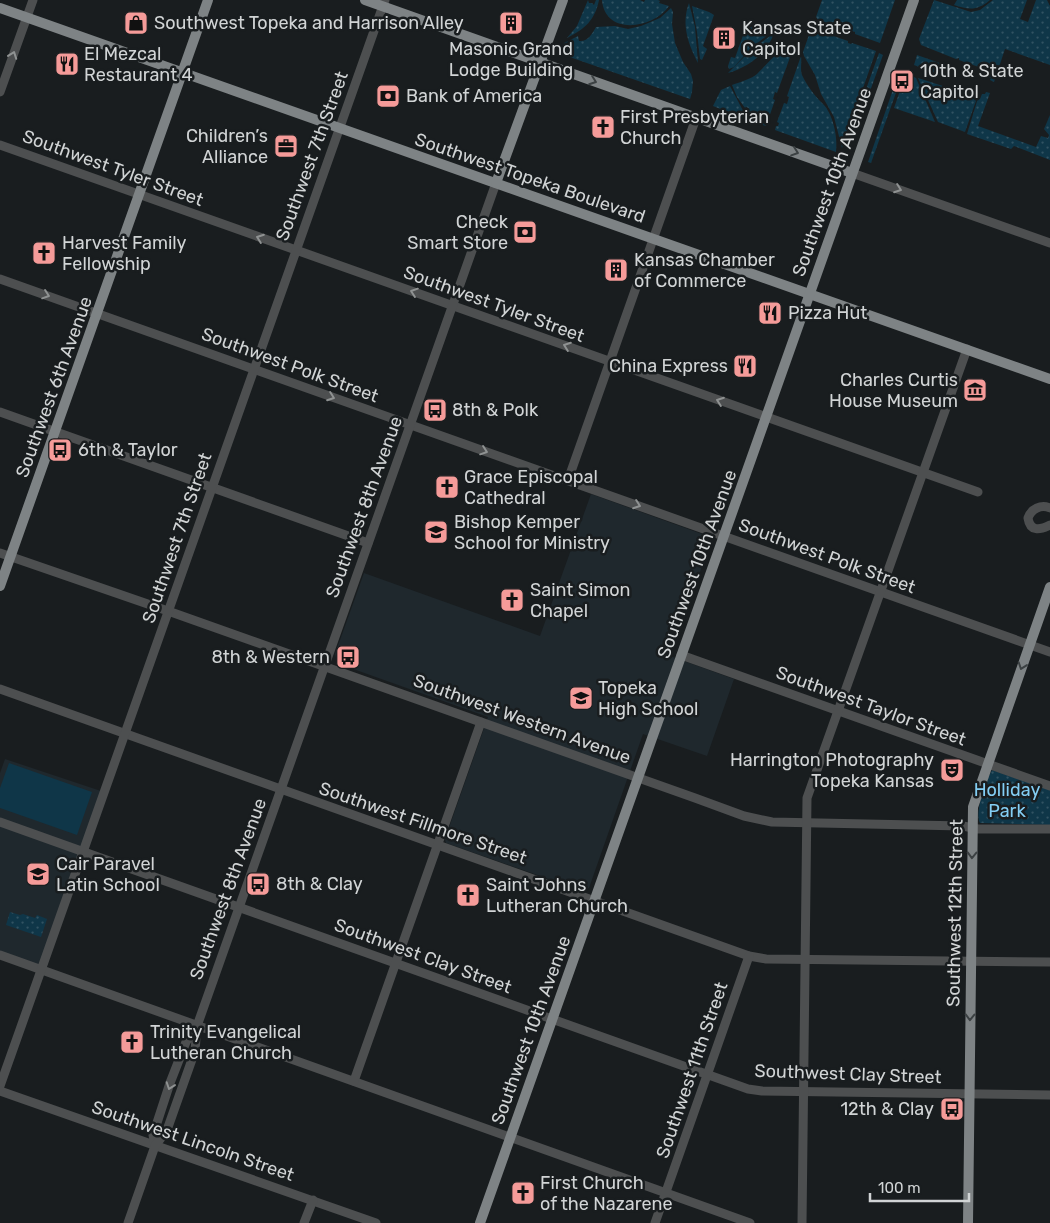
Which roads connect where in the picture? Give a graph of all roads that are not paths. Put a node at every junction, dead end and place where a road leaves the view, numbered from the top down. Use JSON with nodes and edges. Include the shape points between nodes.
{"nodes":[{"id":1,"x":33,"y":0,"type":"edge"},
{"id":2,"x":208,"y":0,"type":"edge"},
{"id":3,"x":365,"y":0,"type":"edge"},
{"id":4,"x":563,"y":0,"type":"edge"},
{"id":5,"x":914,"y":0,"type":"edge"},
{"id":6,"x":384,"y":3,"type":"edge"},
{"id":7,"x":0,"y":8,"type":"edge"},
{"id":8,"x":27,"y":17,"type":"junction"},
{"id":9,"x":540,"y":62,"type":"junction"},
{"id":10,"x":182,"y":72,"type":"junction"},
{"id":11,"x":0,"y":92,"type":"edge"},
{"id":12,"x":696,"y":118,"type":"junction"},
{"id":13,"x":340,"y":128,"type":"junction"},
{"id":14,"x":0,"y":145,"type":"edge"},
{"id":15,"x":852,"y":172,"type":"junction"},
{"id":16,"x":496,"y":183,"type":"junction"},
{"id":17,"x":139,"y":194,"type":"junction"},
{"id":18,"x":653,"y":238,"type":"junction"},
{"id":19,"x":1050,"y":243,"type":"edge"},
{"id":20,"x":296,"y":250,"type":"junction"},
{"id":21,"x":0,"y":279,"type":"edge"},
{"id":22,"x":810,"y":294,"type":"junction"},
{"id":23,"x":452,"y":306,"type":"junction"},
{"id":24,"x":97,"y":313,"type":"junction"},
{"id":25,"x":967,"y":350,"type":"junction"},
{"id":26,"x":610,"y":362,"type":"junction"},
{"id":27,"x":254,"y":369,"type":"junction"},
{"id":28,"x":1050,"y":379,"type":"edge"},
{"id":29,"x":0,"y":412,"type":"edge"},
{"id":30,"x":766,"y":417,"type":"junction"},
{"id":31,"x":410,"y":424,"type":"junction"},
{"id":32,"x":55,"y":431,"type":"junction"},
{"id":33,"x":922,"y":472,"type":"junction"},
{"id":34,"x":568,"y":480,"type":"junction"},
{"id":35,"x":212,"y":487,"type":"junction"},
{"id":36,"x":978,"y":492,"type":"dead end"},
{"id":37,"x":1050,"y":508,"type":"edge"},
{"id":38,"x":1050,"y":525,"type":"edge"},
{"id":39,"x":724,"y":536,"type":"junction"},
{"id":40,"x":368,"y":543,"type":"junction"},
{"id":41,"x":0,"y":552,"type":"edge"},
{"id":42,"x":10,"y":556,"type":"junction"},
{"id":43,"x":0,"y":586,"type":"edge"},
{"id":44,"x":1050,"y":586,"type":"edge"},
{"id":45,"x":880,"y":592,"type":"junction"},
{"id":46,"x":168,"y":610,"type":"junction"},
{"id":47,"x":1030,"y":645,"type":"junction"},
{"id":48,"x":1050,"y":652,"type":"edge"},
{"id":49,"x":681,"y":655,"type":"junction"},
{"id":50,"x":325,"y":666,"type":"junction"},
{"id":51,"x":0,"y":689,"type":"edge"},
{"id":52,"x":838,"y":711,"type":"junction"},
{"id":53,"x":481,"y":722,"type":"junction"},
{"id":54,"x":124,"y":735,"type":"junction"},
{"id":55,"x":988,"y":765,"type":"junction"},
{"id":56,"x":638,"y":778,"type":"junction"},
{"id":57,"x":1050,"y":786,"type":"edge"},
{"id":58,"x":281,"y":790,"type":"junction"},
{"id":59,"x":0,"y":822,"type":"edge"},
{"id":60,"x":807,"y":823,"type":"junction"},
{"id":61,"x":973,"y":826,"type":"junction"},
{"id":62,"x":1050,"y":829,"type":"edge"},
{"id":63,"x":438,"y":845,"type":"junction"},
{"id":64,"x":84,"y":852,"type":"junction"},
{"id":65,"x":594,"y":901,"type":"junction"},
{"id":66,"x":239,"y":908,"type":"junction"},
{"id":67,"x":0,"y":955,"type":"edge"},
{"id":68,"x":749,"y":956,"type":"junction"},
{"id":69,"x":805,"y":959,"type":"junction"},
{"id":70,"x":971,"y":961,"type":"junction"},
{"id":71,"x":1050,"y":962,"type":"edge"},
{"id":72,"x":396,"y":964,"type":"junction"},
{"id":73,"x":41,"y":970,"type":"junction"},
{"id":74,"x":552,"y":1020,"type":"junction"},
{"id":75,"x":197,"y":1026,"type":"junction"},
{"id":76,"x":707,"y":1074,"type":"junction"},
{"id":77,"x":354,"y":1081,"type":"junction"},
{"id":78,"x":0,"y":1086,"type":"edge"},
{"id":79,"x":0,"y":1091,"type":"edge"},
{"id":80,"x":804,"y":1092,"type":"junction"},
{"id":81,"x":969,"y":1094,"type":"junction"},
{"id":82,"x":1050,"y":1095,"type":"edge"},
{"id":83,"x":510,"y":1138,"type":"junction"},
{"id":84,"x":155,"y":1146,"type":"junction"},
{"id":85,"x":666,"y":1193,"type":"junction"},
{"id":86,"x":313,"y":1200,"type":"junction"},
{"id":87,"x":128,"y":1223,"type":"edge"},
{"id":88,"x":304,"y":1223,"type":"edge"},
{"id":89,"x":376,"y":1223,"type":"edge"},
{"id":90,"x":480,"y":1223,"type":"edge"},
{"id":91,"x":655,"y":1223,"type":"edge"},
{"id":92,"x":750,"y":1223,"type":"edge"},
{"id":93,"x":802,"y":1223,"type":"edge"},
{"id":94,"x":968,"y":1223,"type":"edge"}],
"edges":[{"from":1,"to":8,"type":"street"},
{"from":2,"to":10,"type":"main road","name":"Southwest 6th Avenue"},
{"from":3,"to":6,"type":"main road"},
{"from":4,"to":9,"type":"main road","name":"Southwest 8th Avenue"},
{"from":5,"to":15,"type":"main road","name":"Southwest 10th Avenue"},
{"from":6,"to":9,"type":"main road"},
{"from":6,"to":13,"type":"street","name":"Southwest 7th Street"},
{"from":7,"to":8,"type":"main road","name":"Southwest Topeka Boulevard"},
{"from":8,"to":10,"type":"main road","name":"Southwest Topeka Boulevard"},
{"from":11,"to":8,"type":"street","one_way":true},
{"from":9,"to":12,"type":"main road","one_way":true},
{"from":9,"to":16,"type":"main road","name":"Southwest 8th Avenue"},
{"from":10,"to":13,"type":"main road","name":"Southwest Topeka Boulevard"},
{"from":10,"to":17,"type":"main road","name":"Southwest 6th Avenue"},
{"from":12,"to":15,"type":"main road","one_way":true},
{"from":12,"to":18,"type":"street"},
{"from":13,"to":16,"type":"main road","name":"Southwest Topeka Boulevard"},
{"from":13,"to":20,"type":"street","name":"Southwest 7th Street"},
{"from":14,"to":17,"type":"street","name":"Southwest Tyler Street"},
{"from":15,"to":19,"type":"street","one_way":true},
{"from":15,"to":22,"type":"main road","name":"Southwest 10th Avenue"},
{"from":16,"to":18,"type":"main road","name":"Southwest Topeka Boulevard"},
{"from":16,"to":23,"type":"street","name":"Southwest 8th Avenue"},
{"from":20,"to":17,"type":"street","name":"Southwest Tyler Street","one_way":true},
{"from":17,"to":24,"type":"main road","name":"Southwest 6th Avenue"},
{"from":18,"to":22,"type":"main road","name":"Southwest Topeka Boulevard"},
{"from":18,"to":26,"type":"street"},
{"from":23,"to":20,"type":"street","name":"Southwest Tyler Street","one_way":true},
{"from":20,"to":27,"type":"street","name":"Southwest 7th Street"},
{"from":21,"to":24,"type":"street","name":"Southwest Polk Street","one_way":true},
{"from":22,"to":25,"type":"main road","name":"Southwest Topeka Boulevard"},
{"from":22,"to":30,"type":"main road","name":"Southwest 10th Avenue"},
{"from":26,"to":23,"type":"street","name":"Southwest Tyler Street","one_way":true},
{"from":23,"to":31,"type":"street","name":"Southwest 8th Avenue"},
{"from":24,"to":27,"type":"street","name":"Southwest Polk Street"},
{"from":24,"to":32,"type":"main road","name":"Southwest 6th Avenue"},
{"from":25,"to":28,"type":"main road","name":"Southwest Topeka Boulevard"},
{"from":25,"to":33,"type":"street"},
{"from":30,"to":26,"type":"street","name":"Southwest Tyler Street","one_way":true},
{"from":26,"to":34,"type":"street"},
{"from":27,"to":31,"type":"street","name":"Southwest Polk Street","one_way":true},
{"from":27,"to":35,"type":"street","name":"Southwest 7th Street"},
{"from":29,"to":32,"type":"street"},
{"from":30,"to":33,"type":"street","name":"Southwest Tyler Street"},
{"from":30,"to":39,"type":"main road","name":"Southwest 10th Avenue"},
{"from":31,"to":34,"type":"street","name":"Southwest Polk Street","one_way":true},
{"from":31,"to":40,"type":"street","name":"Southwest 8th Avenue"},
{"from":32,"to":35,"type":"street"},
{"from":32,"to":42,"type":"main road","name":"Southwest 6th Avenue"},
{"from":33,"to":36,"type":"street","name":"Southwest Tyler Street"},
{"from":33,"to":45,"type":"street"},
{"from":34,"to":39,"type":"street","name":"Southwest Polk Street","one_way":true},
{"from":35,"to":40,"type":"street"},
{"from":35,"to":46,"type":"street","name":"Southwest 7th Street"},
{"from":37,"to":38,"type":"street","via":[[1042,506],[1028,518],[1035,529]]},
{"from":39,"to":45,"type":"street","name":"Southwest Polk Street"},
{"from":39,"to":49,"type":"main road","name":"Southwest 10th Avenue"},
{"from":40,"to":50,"type":"street","name":"Southwest 8th Avenue"},
{"from":41,"to":42,"type":"street","name":"Southwest Western Avenue"},
{"from":42,"to":43,"type":"main road","name":"Southwest 6th Avenue"},
{"from":42,"to":46,"type":"street","name":"Southwest Western Avenue"},
{"from":44,"to":47,"type":"main road","name":"Southwest 12th Street"},
{"from":45,"to":47,"type":"street","name":"Southwest Polk Street"},
{"from":45,"to":52,"type":"street"},
{"from":46,"to":50,"type":"street","name":"Southwest Western Avenue"},
{"from":46,"to":54,"type":"street","name":"Southwest 7th Street"},
{"from":47,"to":48,"type":"street","name":"Southwest Polk Street"},
{"from":47,"to":55,"type":"main road","name":"Southwest 12th Street","one_way":true},
{"from":49,"to":52,"type":"street","name":"Southwest Taylor Street"},
{"from":49,"to":56,"type":"main road","name":"Southwest 10th Avenue"},
{"from":50,"to":53,"type":"street","name":"Southwest Western Avenue"},
{"from":50,"to":58,"type":"street","name":"Southwest 8th Avenue"},
{"from":51,"to":54,"type":"street","name":"Southwest Fillmore Street"},
{"from":52,"to":55,"type":"street","name":"Southwest Taylor Street"},
{"from":52,"to":60,"type":"street","via":[[809,792]]},
{"from":53,"to":56,"type":"street","name":"Southwest Western Avenue"},
{"from":53,"to":63,"type":"street"},
{"from":54,"to":58,"type":"street","name":"Southwest Fillmore Street"},
{"from":54,"to":64,"type":"street","name":"Southwest 7th Street"},
{"from":55,"to":57,"type":"street","name":"Southwest Taylor Street"},
{"from":55,"to":61,"type":"main road","name":"Southwest 12th Street","via":[[973,807]]},
{"from":56,"to":60,"type":"street","name":"Southwest Western Avenue","via":[[753,818]]},
{"from":56,"to":65,"type":"main road","name":"Southwest 10th Avenue"},
{"from":58,"to":63,"type":"street","name":"Southwest Fillmore Street"},
{"from":58,"to":66,"type":"street","name":"Southwest 8th Avenue"},
{"from":59,"to":64,"type":"street","name":"Southwest Clay Street"},
{"from":60,"to":61,"type":"street","name":"Southwest Western Avenue"},
{"from":60,"to":69,"type":"street"},
{"from":61,"to":62,"type":"street","name":"Southwest Western Avenue"},
{"from":61,"to":70,"type":"main road","name":"Southwest 12th Street","one_way":true},
{"from":63,"to":65,"type":"street","name":"Southwest Fillmore Street"},
{"from":63,"to":72,"type":"street"},
{"from":64,"to":66,"type":"street","name":"Southwest Clay Street"},
{"from":64,"to":73,"type":"street","name":"Southwest 7th Street"},
{"from":65,"to":68,"type":"street","name":"Southwest Fillmore Street"},
{"from":65,"to":74,"type":"main road","name":"Southwest 10th Avenue"},
{"from":66,"to":72,"type":"street","name":"Southwest Clay Street"},
{"from":66,"to":75,"type":"street","name":"Southwest 8th Avenue"},
{"from":67,"to":73,"type":"street"},
{"from":68,"to":69,"type":"street","name":"Southwest Fillmore Street"},
{"from":68,"to":76,"type":"street","name":"Southwest 11th Street"},
{"from":69,"to":70,"type":"street","name":"Southwest Fillmore Street"},
{"from":69,"to":80,"type":"street"},
{"from":70,"to":71,"type":"street","name":"Southwest Fillmore Street"},
{"from":70,"to":81,"type":"main road","name":"Southwest 12th Street","one_way":true},
{"from":72,"to":74,"type":"street","name":"Southwest Clay Street"},
{"from":72,"to":77,"type":"street"},
{"from":73,"to":75,"type":"street"},
{"from":73,"to":78,"type":"street","name":"Southwest 7th Street"},
{"from":74,"to":76,"type":"street","name":"Southwest Clay Street"},
{"from":74,"to":83,"type":"main road","name":"Southwest 10th Avenue"},
{"from":75,"to":77,"type":"street"},
{"from":75,"to":84,"type":"street","name":"Southwest 8th Avenue","via":[[186,1042],[170,1083],[153,1135]]},
{"from":76,"to":80,"type":"street","name":"Southwest Clay Street","via":[[756,1090]]},
{"from":76,"to":85,"type":"street","name":"Southwest 11th Street"},
{"from":77,"to":83,"type":"street"},
{"from":79,"to":84,"type":"street","name":"Southwest Lincoln Street"},
{"from":80,"to":81,"type":"street","name":"Southwest Clay Street"},
{"from":80,"to":93,"type":"street"},
{"from":81,"to":82,"type":"street","name":"Southwest Clay Street"},
{"from":81,"to":94,"type":"main road","name":"Southwest 12th Street"},
{"from":83,"to":85,"type":"street"},
{"from":83,"to":90,"type":"main road","name":"Southwest 10th Avenue"},
{"from":84,"to":86,"type":"street","name":"Southwest Lincoln Street"},
{"from":84,"to":87,"type":"street","name":"Southwest 8th Avenue"},
{"from":85,"to":91,"type":"street","name":"Southwest 11th Street"},
{"from":85,"to":92,"type":"street"},
{"from":86,"to":88,"type":"street"},
{"from":86,"to":89,"type":"street","name":"Southwest Lincoln Street"}]}
